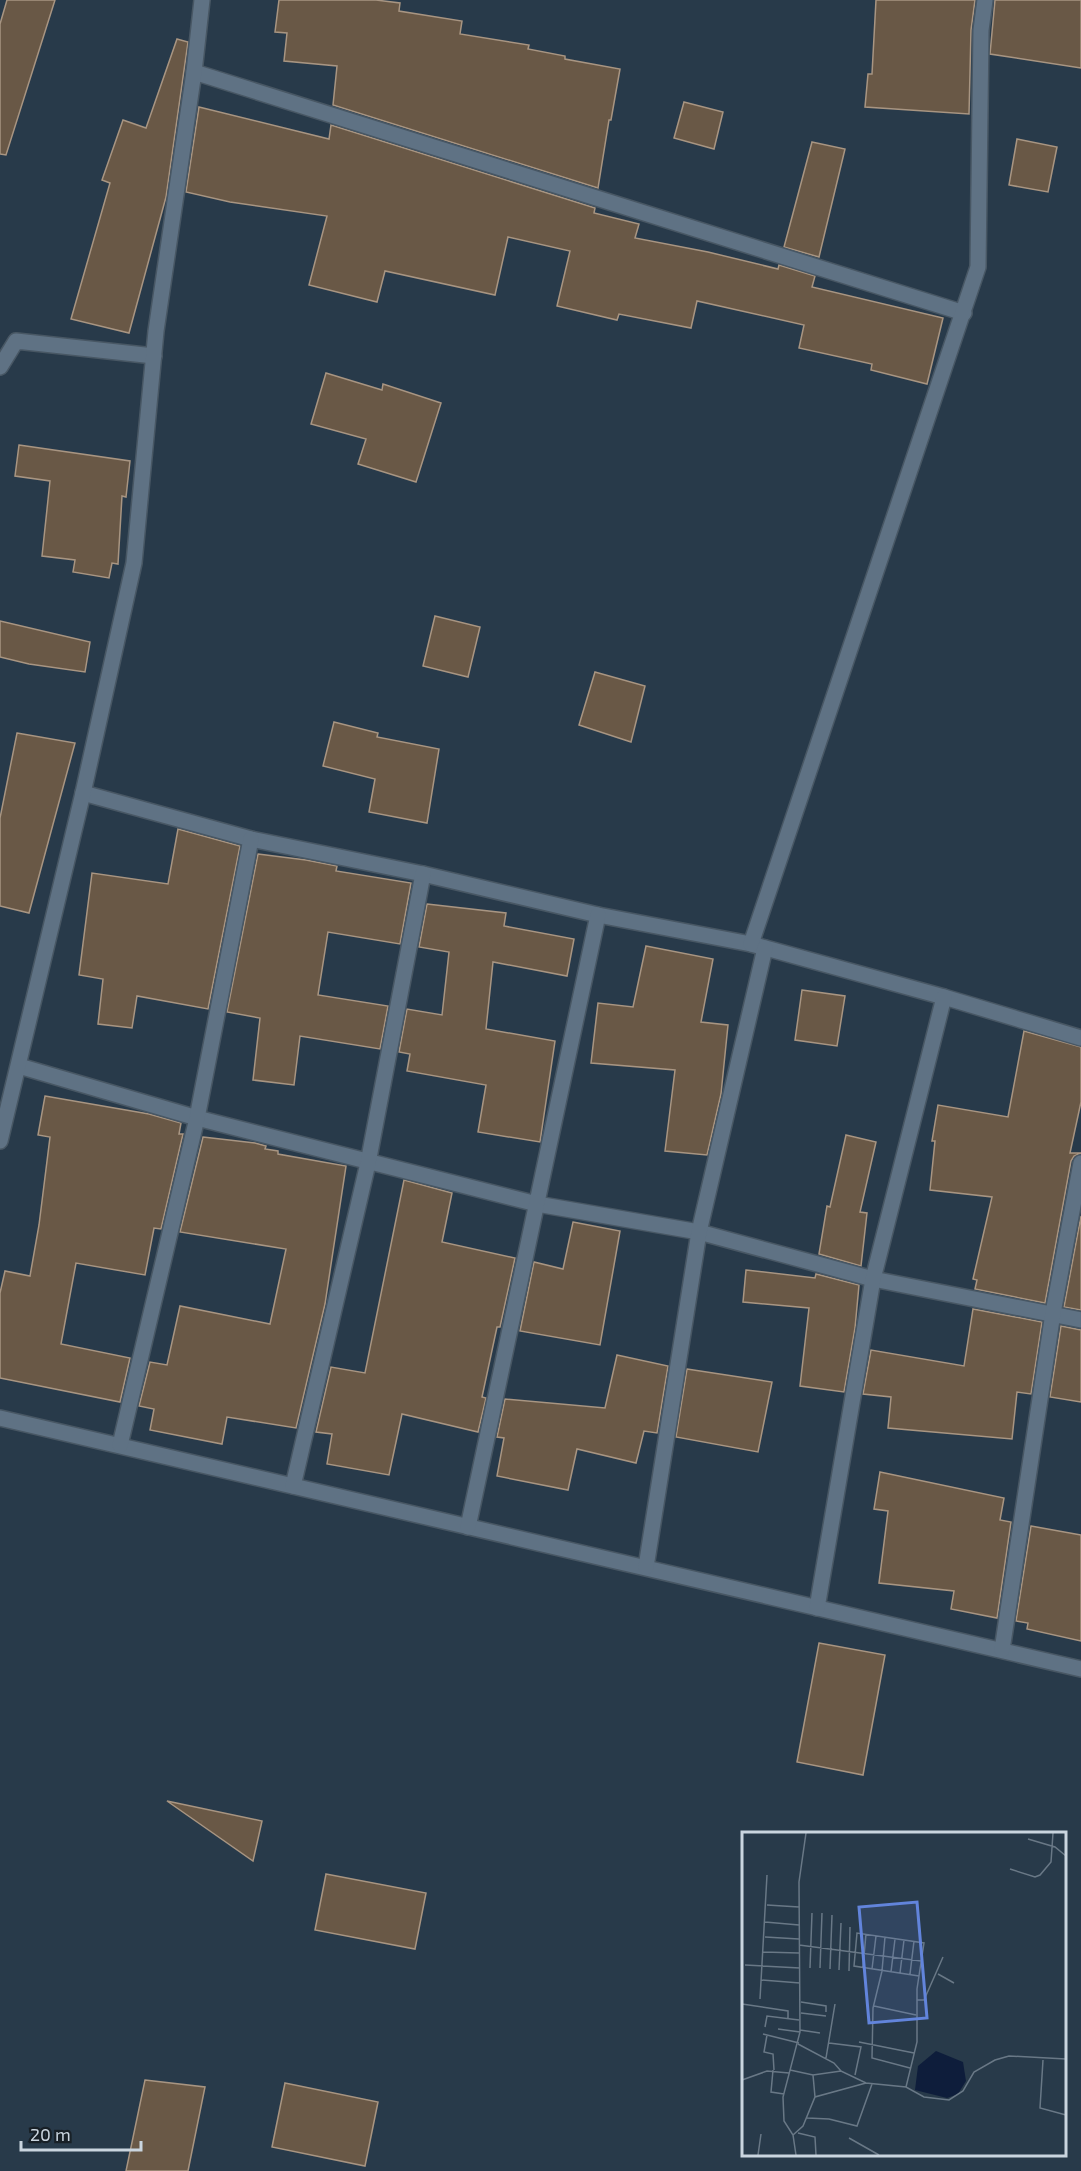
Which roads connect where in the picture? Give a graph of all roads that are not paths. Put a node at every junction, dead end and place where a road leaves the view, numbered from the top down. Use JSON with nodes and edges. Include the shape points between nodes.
{"nodes":[{"id":1,"x":202,"y":0,"type":"edge"},
{"id":2,"x":985,"y":0,"type":"edge"},
{"id":3,"x":194,"y":72,"type":"junction"},
{"id":4,"x":964,"y":313,"type":"junction"},
{"id":5,"x":154,"y":356,"type":"junction"},
{"id":6,"x":0,"y":366,"type":"edge"},
{"id":7,"x":83,"y":793,"type":"junction"},
{"id":8,"x":250,"y":839,"type":"junction"},
{"id":9,"x":423,"y":874,"type":"junction"},
{"id":10,"x":598,"y":915,"type":"junction"},
{"id":11,"x":758,"y":946,"type":"junction"},
{"id":12,"x":944,"y":997,"type":"junction"},
{"id":13,"x":1081,"y":1038,"type":"edge"},
{"id":14,"x":19,"y":1066,"type":"junction"},
{"id":15,"x":197,"y":1118,"type":"junction"},
{"id":16,"x":0,"y":1141,"type":"edge"},
{"id":17,"x":368,"y":1163,"type":"junction"},
{"id":18,"x":1081,"y":1163,"type":"edge"},
{"id":19,"x":537,"y":1204,"type":"junction"},
{"id":20,"x":699,"y":1232,"type":"junction"},
{"id":21,"x":873,"y":1279,"type":"junction"},
{"id":22,"x":1053,"y":1312,"type":"junction"},
{"id":23,"x":1081,"y":1320,"type":"edge"},
{"id":24,"x":0,"y":1418,"type":"edge"},
{"id":25,"x":120,"y":1445,"type":"junction"},
{"id":26,"x":293,"y":1486,"type":"junction"},
{"id":27,"x":468,"y":1527,"type":"junction"},
{"id":28,"x":646,"y":1567,"type":"junction"},
{"id":29,"x":818,"y":1608,"type":"junction"},
{"id":30,"x":1002,"y":1650,"type":"junction"},
{"id":31,"x":1081,"y":1669,"type":"edge"}],
"edges":[{"from":1,"to":3,"type":"street"},
{"from":2,"to":4,"type":"street","via":[[981,30],[978,267]]},
{"from":3,"to":4,"type":"street"},
{"from":3,"to":5,"type":"street"},
{"from":4,"to":11,"type":"street"},
{"from":5,"to":6,"type":"street","via":[[16,341]]},
{"from":5,"to":7,"type":"street","via":[[134,563]]},
{"from":7,"to":8,"type":"street"},
{"from":7,"to":14,"type":"street"},
{"from":8,"to":9,"type":"street"},
{"from":8,"to":15,"type":"street"},
{"from":9,"to":10,"type":"street"},
{"from":9,"to":17,"type":"street"},
{"from":10,"to":11,"type":"street"},
{"from":10,"to":19,"type":"street"},
{"from":11,"to":12,"type":"street"},
{"from":11,"to":20,"type":"street"},
{"from":12,"to":13,"type":"street"},
{"from":12,"to":21,"type":"street"},
{"from":14,"to":15,"type":"street"},
{"from":14,"to":16,"type":"street"},
{"from":15,"to":17,"type":"street"},
{"from":15,"to":25,"type":"street"},
{"from":17,"to":19,"type":"street"},
{"from":17,"to":26,"type":"street"},
{"from":18,"to":22,"type":"street"},
{"from":19,"to":20,"type":"street"},
{"from":19,"to":27,"type":"street"},
{"from":20,"to":21,"type":"street"},
{"from":20,"to":28,"type":"street"},
{"from":21,"to":22,"type":"street"},
{"from":21,"to":29,"type":"street"},
{"from":22,"to":23,"type":"street"},
{"from":22,"to":30,"type":"street"},
{"from":24,"to":25,"type":"street"},
{"from":25,"to":26,"type":"street"},
{"from":26,"to":27,"type":"street"},
{"from":27,"to":28,"type":"street"},
{"from":28,"to":29,"type":"street"},
{"from":29,"to":30,"type":"street"},
{"from":30,"to":31,"type":"street"}]}
